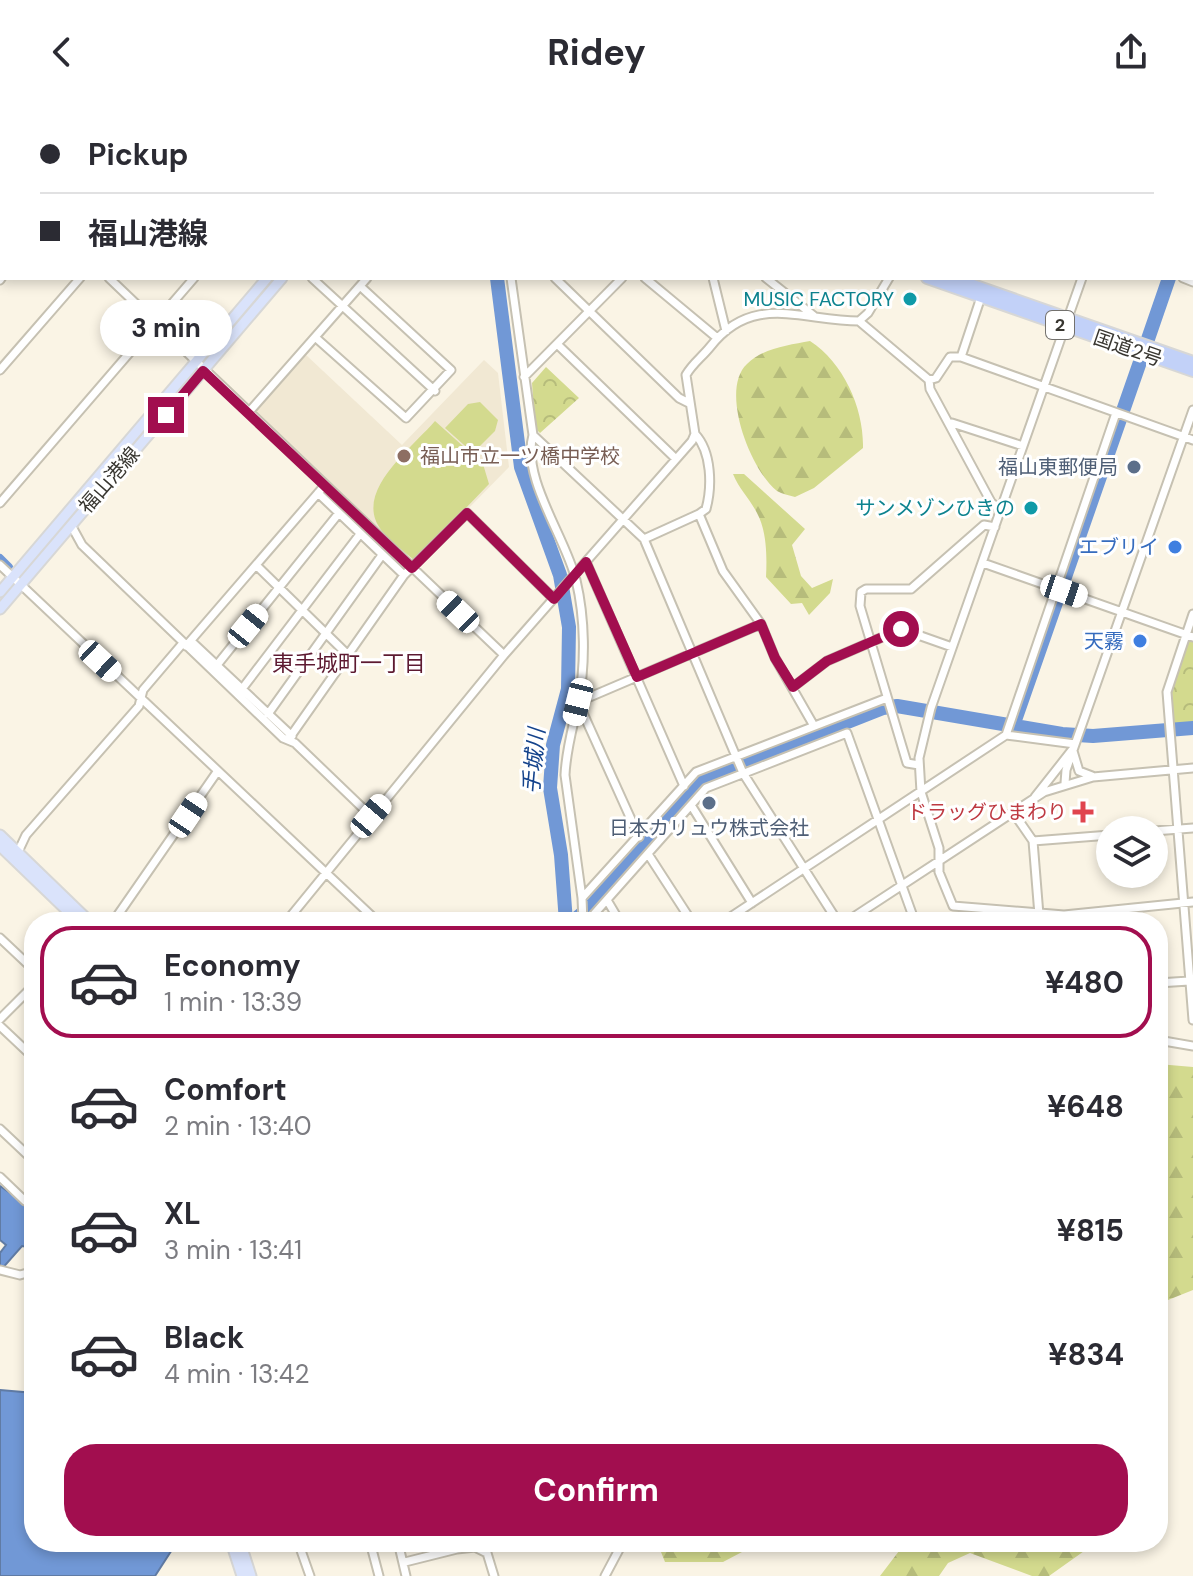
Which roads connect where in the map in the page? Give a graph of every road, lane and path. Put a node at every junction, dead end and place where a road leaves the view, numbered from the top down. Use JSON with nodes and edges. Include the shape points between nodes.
{"nodes":[{"id":1,"x":78,"y":280,"type":"edge"},
{"id":2,"x":111,"y":280,"type":"edge"},
{"id":3,"x":192,"y":280,"type":"edge"},
{"id":4,"x":265,"y":280,"type":"edge"},
{"id":5,"x":280,"y":280,"type":"edge"},
{"id":6,"x":314,"y":280,"type":"edge"},
{"id":7,"x":365,"y":280,"type":"edge"},
{"id":8,"x":511,"y":280,"type":"edge"},
{"id":9,"x":557,"y":280,"type":"edge"},
{"id":10,"x":620,"y":280,"type":"edge"},
{"id":11,"x":647,"y":280,"type":"edge"},
{"id":12,"x":713,"y":280,"type":"edge"},
{"id":13,"x":769,"y":280,"type":"edge"},
{"id":14,"x":888,"y":280,"type":"edge"},
{"id":15,"x":933,"y":280,"type":"edge"},
{"id":16,"x":958,"y":280,"type":"edge"},
{"id":17,"x":1081,"y":280,"type":"edge"},
{"id":18,"x":360,"y":286,"type":"junction"},
{"id":19,"x":981,"y":297,"type":"junction"},
{"id":20,"x":343,"y":305,"type":"junction"},
{"id":21,"x":590,"y":311,"type":"junction"},
{"id":22,"x":814,"y":316,"type":"junction"},
{"id":23,"x":859,"y":321,"type":"junction"},
{"id":24,"x":1066,"y":322,"type":"junction"},
{"id":25,"x":155,"y":323,"type":"junction"},
{"id":26,"x":726,"y":331,"type":"junction"},
{"id":27,"x":315,"y":337,"type":"junction"},
{"id":28,"x":716,"y":337,"type":"junction"},
{"id":29,"x":557,"y":344,"type":"junction"},
{"id":30,"x":961,"y":357,"type":"junction"},
{"id":31,"x":194,"y":362,"type":"junction"},
{"id":32,"x":1193,"y":362,"type":"edge"},
{"id":33,"x":0,"y":370,"type":"edge"},
{"id":34,"x":203,"y":371,"type":"junction"},
{"id":35,"x":1193,"y":371,"type":"edge"},
{"id":36,"x":524,"y":377,"type":"junction"},
{"id":37,"x":929,"y":380,"type":"junction"},
{"id":38,"x":1044,"y":387,"type":"junction"},
{"id":39,"x":435,"y":391,"type":"junction"},
{"id":40,"x":689,"y":403,"type":"junction"},
{"id":41,"x":1193,"y":410,"type":"edge"},
{"id":42,"x":249,"y":412,"type":"junction"},
{"id":43,"x":1120,"y":414,"type":"junction"},
{"id":44,"x":952,"y":423,"type":"junction"},
{"id":45,"x":695,"y":434,"type":"junction"},
{"id":46,"x":533,"y":435,"type":"junction"},
{"id":47,"x":1184,"y":437,"type":"junction"},
{"id":48,"x":1193,"y":440,"type":"edge"},
{"id":49,"x":1023,"y":446,"type":"junction"},
{"id":50,"x":676,"y":459,"type":"junction"},
{"id":51,"x":325,"y":485,"type":"junction"},
{"id":52,"x":318,"y":493,"type":"junction"},
{"id":53,"x":0,"y":503,"type":"edge"},
{"id":54,"x":1000,"y":510,"type":"junction"},
{"id":55,"x":339,"y":513,"type":"junction"},
{"id":56,"x":699,"y":514,"type":"junction"},
{"id":57,"x":624,"y":520,"type":"junction"},
{"id":58,"x":71,"y":525,"type":"junction"},
{"id":59,"x":995,"y":527,"type":"junction"},
{"id":60,"x":360,"y":534,"type":"junction"},
{"id":61,"x":644,"y":539,"type":"junction"},
{"id":62,"x":382,"y":555,"type":"junction"},
{"id":63,"x":586,"y":562,"type":"junction"},
{"id":64,"x":983,"y":563,"type":"junction"},
{"id":65,"x":0,"y":565,"type":"edge"},
{"id":66,"x":256,"y":565,"type":"junction"},
{"id":67,"x":412,"y":568,"type":"junction"},
{"id":68,"x":404,"y":575,"type":"junction"},
{"id":69,"x":12,"y":577,"type":"junction"},
{"id":70,"x":573,"y":577,"type":"junction"},
{"id":71,"x":20,"y":585,"type":"junction"},
{"id":72,"x":280,"y":587,"type":"junction"},
{"id":73,"x":1059,"y":590,"type":"junction"},
{"id":74,"x":0,"y":592,"type":"edge"},
{"id":75,"x":555,"y":597,"type":"junction"},
{"id":76,"x":0,"y":609,"type":"edge"},
{"id":77,"x":302,"y":610,"type":"junction"},
{"id":78,"x":1122,"y":612,"type":"junction"},
{"id":79,"x":1193,"y":614,"type":"edge"},
{"id":80,"x":761,"y":624,"type":"junction"},
{"id":81,"x":325,"y":633,"type":"junction"},
{"id":82,"x":1189,"y":636,"type":"edge"},
{"id":83,"x":871,"y":640,"type":"junction"},
{"id":84,"x":187,"y":643,"type":"junction"},
{"id":85,"x":952,"y":647,"type":"junction"},
{"id":86,"x":693,"y":653,"type":"junction"},
{"id":87,"x":348,"y":655,"type":"junction"},
{"id":88,"x":504,"y":655,"type":"junction"},
{"id":89,"x":217,"y":665,"type":"junction"},
{"id":90,"x":637,"y":677,"type":"junction"},
{"id":91,"x":793,"y":687,"type":"junction"},
{"id":92,"x":242,"y":689,"type":"junction"},
{"id":93,"x":141,"y":699,"type":"junction"},
{"id":94,"x":578,"y":702,"type":"junction"},
{"id":95,"x":888,"y":703,"type":"junction"},
{"id":96,"x":268,"y":714,"type":"junction"},
{"id":97,"x":814,"y":726,"type":"junction"},
{"id":98,"x":1007,"y":729,"type":"junction"},
{"id":99,"x":290,"y":738,"type":"junction"},
{"id":100,"x":1076,"y":741,"type":"junction"},
{"id":101,"x":737,"y":757,"type":"junction"},
{"id":102,"x":919,"y":765,"type":"junction"},
{"id":103,"x":1193,"y":768,"type":"edge"},
{"id":104,"x":1170,"y":770,"type":"junction"},
{"id":105,"x":743,"y":771,"type":"junction"},
{"id":106,"x":217,"y":772,"type":"junction"},
{"id":107,"x":1093,"y":777,"type":"junction"},
{"id":108,"x":1065,"y":783,"type":"junction"},
{"id":109,"x":684,"y":786,"type":"junction"},
{"id":110,"x":921,"y":792,"type":"junction"},
{"id":111,"x":1034,"y":799,"type":"junction"},
{"id":112,"x":691,"y":805,"type":"junction"},
{"id":113,"x":1013,"y":812,"type":"junction"},
{"id":114,"x":371,"y":816,"type":"junction"},
{"id":115,"x":877,"y":820,"type":"junction"},
{"id":116,"x":1193,"y":828,"type":"edge"},
{"id":117,"x":1168,"y":830,"type":"edge"},
{"id":118,"x":1177,"y":830,"type":"junction"},
{"id":119,"x":0,"y":835,"type":"edge"},
{"id":120,"x":1096,"y":836,"type":"edge"},
{"id":121,"x":639,"y":837,"type":"junction"},
{"id":122,"x":1033,"y":841,"type":"junction"},
{"id":123,"x":0,"y":846,"type":"edge"},
{"id":124,"x":18,"y":852,"type":"junction"},
{"id":125,"x":648,"y":854,"type":"junction"},
{"id":126,"x":939,"y":861,"type":"junction"},
{"id":127,"x":805,"y":869,"type":"junction"},
{"id":128,"x":325,"y":870,"type":"junction"},
{"id":129,"x":901,"y":886,"type":"junction"},
{"id":130,"x":607,"y":900,"type":"junction"},
{"id":131,"x":582,"y":901,"type":"junction"},
{"id":132,"x":1193,"y":902,"type":"edge"},
{"id":133,"x":752,"y":903,"type":"junction"},
{"id":134,"x":1183,"y":903,"type":"junction"},
{"id":135,"x":69,"y":912,"type":"edge"},
{"id":136,"x":80,"y":912,"type":"edge"},
{"id":137,"x":120,"y":912,"type":"edge"},
{"id":138,"x":294,"y":912,"type":"edge"},
{"id":139,"x":368,"y":912,"type":"edge"},
{"id":140,"x":584,"y":912,"type":"edge"},
{"id":141,"x":595,"y":912,"type":"edge"},
{"id":142,"x":614,"y":912,"type":"edge"},
{"id":143,"x":686,"y":912,"type":"edge"},
{"id":144,"x":738,"y":912,"type":"edge"},
{"id":145,"x":832,"y":912,"type":"edge"},
{"id":146,"x":861,"y":912,"type":"edge"},
{"id":147,"x":911,"y":912,"type":"edge"},
{"id":148,"x":1010,"y":912,"type":"edge"},
{"id":149,"x":1039,"y":912,"type":"edge"},
{"id":150,"x":1112,"y":912,"type":"edge"},
{"id":151,"x":0,"y":938,"type":"edge"},
{"id":152,"x":24,"y":961,"type":"edge"},
{"id":153,"x":1189,"y":981,"type":"junction"},
{"id":154,"x":1168,"y":982,"type":"edge"},
{"id":155,"x":24,"y":995,"type":"edge"},
{"id":156,"x":0,"y":1019,"type":"edge"},
{"id":157,"x":1193,"y":1020,"type":"edge"},
{"id":158,"x":0,"y":1026,"type":"edge"},
{"id":159,"x":1168,"y":1042,"type":"edge"},
{"id":160,"x":1193,"y":1046,"type":"edge"},
{"id":161,"x":24,"y":1049,"type":"edge"},
{"id":162,"x":0,"y":1129,"type":"edge"},
{"id":163,"x":24,"y":1152,"type":"edge"},
{"id":164,"x":0,"y":1177,"type":"edge"},
{"id":165,"x":24,"y":1200,"type":"edge"},
{"id":166,"x":0,"y":1270,"type":"edge"},
{"id":167,"x":24,"y":1274,"type":"edge"},
{"id":168,"x":234,"y":1552,"type":"edge"},
{"id":169,"x":243,"y":1552,"type":"edge"},
{"id":170,"x":302,"y":1552,"type":"edge"},
{"id":171,"x":373,"y":1552,"type":"edge"},
{"id":172,"x":402,"y":1552,"type":"edge"},
{"id":173,"x":452,"y":1552,"type":"edge"},
{"id":174,"x":485,"y":1552,"type":"edge"},
{"id":175,"x":618,"y":1552,"type":"edge"},
{"id":176,"x":405,"y":1562,"type":"junction"},
{"id":177,"x":242,"y":1576,"type":"edge"},
{"id":178,"x":251,"y":1576,"type":"edge"},
{"id":179,"x":310,"y":1576,"type":"edge"},
{"id":180,"x":379,"y":1576,"type":"edge"},
{"id":181,"x":406,"y":1576,"type":"edge"},
{"id":182,"x":494,"y":1576,"type":"edge"},
{"id":183,"x":605,"y":1576,"type":"edge"}],
"edges":[{"from":1,"to":33,"type":"street"},
{"from":2,"to":25,"type":"street"},
{"from":3,"to":25,"type":"street"},
{"from":4,"to":31,"type":"main road","name":"福山港線"},
{"from":5,"to":34,"type":"main road","name":"福山港線"},
{"from":6,"to":20,"type":"street"},
{"from":7,"to":18,"type":"street"},
{"from":8,"to":36,"type":"street"},
{"from":9,"to":21,"type":"street"},
{"from":10,"to":21,"type":"street"},
{"from":11,"to":28,"type":"street"},
{"from":12,"to":26,"type":"street"},
{"from":13,"to":22,"type":"street"},
{"from":14,"to":23,"type":"street"},
{"from":15,"to":19,"type":"highway","name":"国道2号","number":"2"},
{"from":16,"to":24,"type":"highway","name":"国道2号","number":"2"},
{"from":17,"to":24,"type":"street"},
{"from":18,"to":20,"type":"street"},
{"from":18,"to":39,"type":"street","via":[[451,370]]},
{"from":19,"to":24,"type":"highway","name":"国道2号","number":"2"},
{"from":19,"to":30,"type":"street"},
{"from":20,"to":27,"type":"street"},
{"from":20,"to":39,"type":"street"},
{"from":21,"to":29,"type":"street"},
{"from":21,"to":40,"type":"street"},
{"from":22,"to":23,"type":"street"},
{"from":22,"to":26,"type":"street","via":[[767,312]]},
{"from":23,"to":37,"type":"street"},
{"from":24,"to":32,"type":"highway","name":"国道2号","number":"2"},
{"from":24,"to":35,"type":"highway","name":"国道2号","number":"2"},
{"from":24,"to":38,"type":"street"},
{"from":25,"to":31,"type":"street"},
{"from":25,"to":53,"type":"street"},
{"from":26,"to":28,"type":"street"},
{"from":27,"to":39,"type":"street","via":[[406,418]]},
{"from":27,"to":42,"type":"street"},
{"from":28,"to":40,"type":"street","via":[[686,375]]},
{"from":29,"to":36,"type":"street"},
{"from":29,"to":50,"type":"street"},
{"from":30,"to":37,"type":"street","via":[[950,357]]},
{"from":30,"to":38,"type":"street"},
{"from":31,"to":34,"type":"street"},
{"from":31,"to":69,"type":"main road","name":"福山港線"},
{"from":34,"to":42,"type":"street"},
{"from":34,"to":58,"type":"main road","name":"福山港線"},
{"from":36,"to":46,"type":"street"},
{"from":37,"to":44,"type":"street"},
{"from":38,"to":43,"type":"street"},
{"from":38,"to":49,"type":"street"},
{"from":40,"to":45,"type":"street"},
{"from":41,"to":47,"type":"street"},
{"from":42,"to":51,"type":"street"},
{"from":43,"to":47,"type":"street"},
{"from":43,"to":73,"type":"street"},
{"from":44,"to":49,"type":"street"},
{"from":44,"to":54,"type":"street","via":[[991,502]]},
{"from":45,"to":50,"type":"street"},
{"from":45,"to":56,"type":"street","via":[[712,486],[706,509]]},
{"from":46,"to":57,"type":"street"},
{"from":46,"to":70,"type":"street","via":[[536,477]]},
{"from":47,"to":48,"type":"street"},
{"from":47,"to":78,"type":"street"},
{"from":49,"to":54,"type":"street"},
{"from":50,"to":57,"type":"street"},
{"from":51,"to":52,"type":"street"},
{"from":51,"to":67,"type":"street"},
{"from":52,"to":55,"type":"street"},
{"from":52,"to":66,"type":"street"},
{"from":54,"to":59,"type":"street"},
{"from":55,"to":60,"type":"street"},
{"from":55,"to":72,"type":"street"},
{"from":56,"to":61,"type":"street"},
{"from":56,"to":80,"type":"street","via":[[723,571]]},
{"from":57,"to":61,"type":"street"},
{"from":57,"to":63,"type":"street"},
{"from":58,"to":71,"type":"main road","name":"福山港線"},
{"from":58,"to":84,"type":"street","via":[[82,545]]},
{"from":59,"to":64,"type":"street"},
{"from":59,"to":83,"type":"street","via":[[984,525],[911,589],[862,590],[860,606]]},
{"from":60,"to":62,"type":"street"},
{"from":60,"to":77,"type":"street"},
{"from":61,"to":86,"type":"street"},
{"from":62,"to":68,"type":"street"},
{"from":62,"to":81,"type":"street"},
{"from":63,"to":70,"type":"street"},
{"from":63,"to":90,"type":"street"},
{"from":64,"to":73,"type":"street"},
{"from":64,"to":85,"type":"street"},
{"from":65,"to":69,"type":"street"},
{"from":66,"to":72,"type":"street"},
{"from":66,"to":84,"type":"street"},
{"from":67,"to":68,"type":"street"},
{"from":67,"to":75,"type":"street","via":[[467,513]]},
{"from":67,"to":88,"type":"street"},
{"from":68,"to":87,"type":"street"},
{"from":69,"to":71,"type":"street"},
{"from":69,"to":74,"type":"main road","name":"福山港線"},
{"from":70,"to":75,"type":"street"},
{"from":70,"to":94,"type":"street","via":[[583,654]]},
{"from":71,"to":76,"type":"main road","name":"福山港線"},
{"from":71,"to":93,"type":"street"},
{"from":72,"to":77,"type":"street"},
{"from":72,"to":89,"type":"street"},
{"from":73,"to":78,"type":"street"},
{"from":73,"to":98,"type":"street"},
{"from":75,"to":88,"type":"street"},
{"from":77,"to":81,"type":"street"},
{"from":77,"to":92,"type":"street"},
{"from":78,"to":82,"type":"street"},
{"from":78,"to":100,"type":"street"},
{"from":79,"to":82,"type":"street"},
{"from":80,"to":86,"type":"street"},
{"from":80,"to":91,"type":"street"},
{"from":81,"to":87,"type":"street"},
{"from":81,"to":96,"type":"street"},
{"from":82,"to":104,"type":"street","via":[[1167,692]]},
{"from":83,"to":85,"type":"street","via":[[901,629]]},
{"from":83,"to":91,"type":"street","via":[[827,661]]},
{"from":83,"to":95,"type":"street"},
{"from":84,"to":89,"type":"street"},
{"from":84,"to":93,"type":"street","via":[[143,690]]},
{"from":84,"to":99,"type":"street"},
{"from":85,"to":102,"type":"street"},
{"from":86,"to":90,"type":"street"},
{"from":86,"to":101,"type":"street"},
{"from":87,"to":99,"type":"street"},
{"from":88,"to":114,"type":"street"},
{"from":89,"to":92,"type":"street"},
{"from":90,"to":94,"type":"street"},
{"from":90,"to":109,"type":"street"},
{"from":91,"to":97,"type":"street"},
{"from":92,"to":96,"type":"street"},
{"from":93,"to":106,"type":"street"},
{"from":93,"to":124,"type":"street","via":[[26,835]]},
{"from":94,"to":121,"type":"street"},
{"from":94,"to":131,"type":"street","via":[[565,775]]},
{"from":95,"to":97,"type":"street"},
{"from":95,"to":102,"type":"street","via":[[907,763]]},
{"from":96,"to":99,"type":"street"},
{"from":97,"to":101,"type":"street"},
{"from":98,"to":100,"type":"street"},
{"from":98,"to":110,"type":"street"},
{"from":99,"to":114,"type":"street"},
{"from":100,"to":107,"type":"street","via":[[1079,771]]},
{"from":100,"to":108,"type":"street"},
{"from":100,"to":111,"type":"street"},
{"from":101,"to":105,"type":"street"},
{"from":101,"to":109,"type":"street","via":[[696,772]]},
{"from":102,"to":110,"type":"street"},
{"from":103,"to":104,"type":"street"},
{"from":104,"to":107,"type":"street"},
{"from":104,"to":118,"type":"street"},
{"from":105,"to":112,"type":"street","via":[[706,788]]},
{"from":105,"to":115,"type":"street","via":[[847,733]]},
{"from":105,"to":127,"type":"street"},
{"from":106,"to":128,"type":"street"},
{"from":106,"to":137,"type":"street"},
{"from":107,"to":108,"type":"street"},
{"from":108,"to":111,"type":"street"},
{"from":109,"to":121,"type":"street"},
{"from":110,"to":115,"type":"street"},
{"from":110,"to":126,"type":"street"},
{"from":111,"to":113,"type":"street"},
{"from":112,"to":125,"type":"street"},
{"from":112,"to":133,"type":"street"},
{"from":113,"to":122,"type":"street"},
{"from":113,"to":126,"type":"street"},
{"from":114,"to":128,"type":"street"},
{"from":115,"to":127,"type":"street"},
{"from":115,"to":129,"type":"street"},
{"from":116,"to":118,"type":"street"},
{"from":117,"to":118,"type":"street"},
{"from":118,"to":134,"type":"street"},
{"from":119,"to":124,"type":"main road"},
{"from":120,"to":122,"type":"street"},
{"from":121,"to":131,"type":"street"},
{"from":122,"to":149,"type":"street"},
{"from":123,"to":135,"type":"main road"},
{"from":124,"to":136,"type":"main road"},
{"from":125,"to":130,"type":"street"},
{"from":125,"to":143,"type":"street"},
{"from":126,"to":129,"type":"street"},
{"from":126,"to":148,"type":"street","via":[[953,906]]},
{"from":127,"to":133,"type":"street"},
{"from":127,"to":145,"type":"street"},
{"from":128,"to":138,"type":"street"},
{"from":128,"to":139,"type":"street"},
{"from":129,"to":146,"type":"street"},
{"from":129,"to":147,"type":"street"},
{"from":130,"to":141,"type":"street"},
{"from":130,"to":142,"type":"street"},
{"from":131,"to":140,"type":"street"},
{"from":132,"to":134,"type":"street"},
{"from":133,"to":144,"type":"street"},
{"from":134,"to":150,"type":"street"},
{"from":134,"to":153,"type":"street"},
{"from":151,"to":152,"type":"street"},
{"from":153,"to":154,"type":"street"},
{"from":153,"to":157,"type":"street"},
{"from":155,"to":156,"type":"street"},
{"from":158,"to":161,"type":"street"},
{"from":159,"to":160,"type":"street"},
{"from":162,"to":163,"type":"street"},
{"from":164,"to":165,"type":"street"},
{"from":166,"to":167,"type":"street"},
{"from":168,"to":177,"type":"main road"},
{"from":169,"to":178,"type":"main road"},
{"from":170,"to":179,"type":"street"},
{"from":171,"to":180,"type":"street"},
{"from":172,"to":176,"type":"street"},
{"from":173,"to":176,"type":"street"},
{"from":174,"to":182,"type":"street"},
{"from":175,"to":183,"type":"street"},
{"from":176,"to":181,"type":"street"}]}
